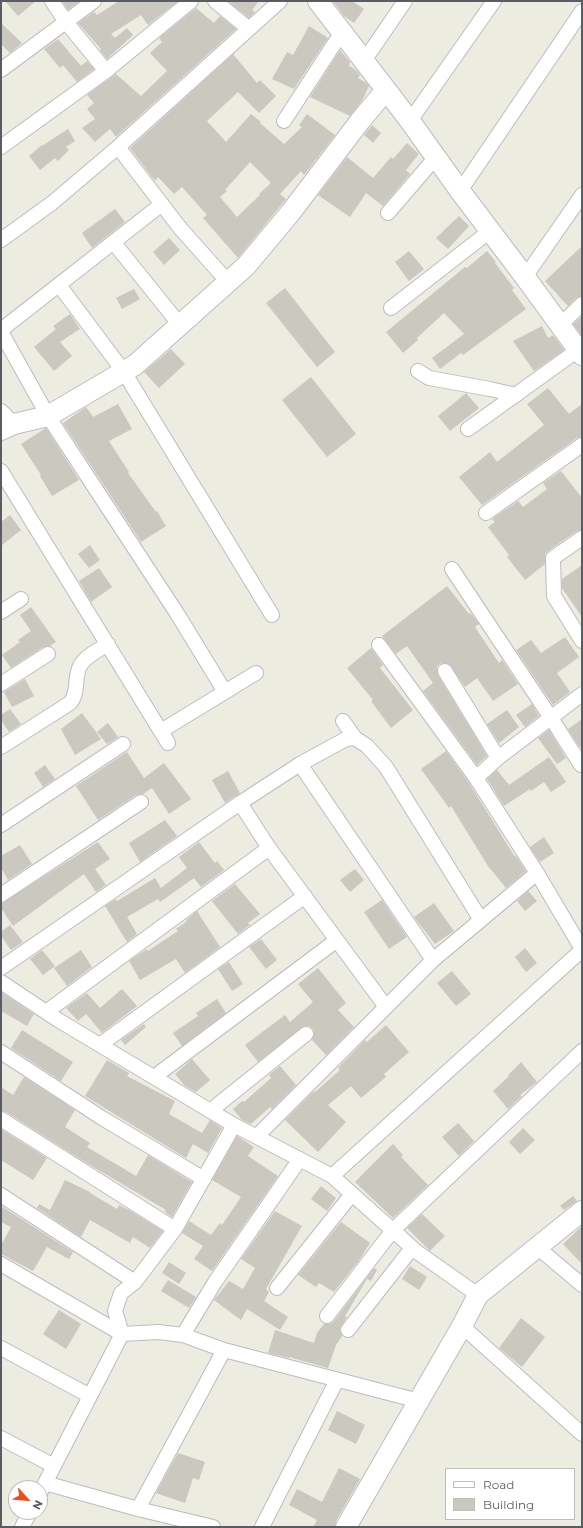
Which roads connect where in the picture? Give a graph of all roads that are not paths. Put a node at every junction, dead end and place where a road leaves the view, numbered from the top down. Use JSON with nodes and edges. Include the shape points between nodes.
{"nodes":[{"id":1,"x":52,"y":1,"type":"edge"},
{"id":2,"x":94,"y":1,"type":"edge"},
{"id":3,"x":191,"y":1,"type":"edge"},
{"id":4,"x":216,"y":1,"type":"edge"},
{"id":5,"x":280,"y":1,"type":"edge"},
{"id":6,"x":318,"y":1,"type":"edge"},
{"id":7,"x":404,"y":1,"type":"edge"},
{"id":8,"x":494,"y":1,"type":"edge"},
{"id":9,"x":582,"y":11,"type":"edge"},
{"id":10,"x":66,"y":22,"type":"junction"},
{"id":11,"x":250,"y":29,"type":"junction"},
{"id":12,"x":342,"y":32,"type":"junction"},
{"id":13,"x":364,"y":61,"type":"junction"},
{"id":14,"x":1,"y":70,"type":"edge"},
{"id":15,"x":106,"y":71,"type":"junction"},
{"id":16,"x":386,"y":90,"type":"junction"},
{"id":17,"x":284,"y":121,"type":"dead end"},
{"id":18,"x":410,"y":121,"type":"junction"},
{"id":19,"x":1,"y":147,"type":"edge"},
{"id":20,"x":118,"y":147,"type":"junction"},
{"id":21,"x":436,"y":157,"type":"junction"},
{"id":22,"x":460,"y":191,"type":"junction"},
{"id":23,"x":582,"y":195,"type":"edge"},
{"id":24,"x":162,"y":204,"type":"junction"},
{"id":25,"x":388,"y":213,"type":"dead end"},
{"id":26,"x":490,"y":231,"type":"junction"},
{"id":27,"x":1,"y":240,"type":"edge"},
{"id":28,"x":114,"y":243,"type":"junction"},
{"id":29,"x":525,"y":277,"type":"junction"},
{"id":30,"x":228,"y":282,"type":"junction"},
{"id":31,"x":59,"y":285,"type":"junction"},
{"id":32,"x":582,"y":304,"type":"edge"},
{"id":33,"x":391,"y":308,"type":"dead end"},
{"id":34,"x":180,"y":325,"type":"junction"},
{"id":35,"x":560,"y":325,"type":"junction"},
{"id":36,"x":1,"y":331,"type":"edge"},
{"id":37,"x":580,"y":353,"type":"edge"},
{"id":38,"x":418,"y":371,"type":"dead end"},
{"id":39,"x":124,"y":372,"type":"junction"},
{"id":40,"x":516,"y":395,"type":"junction"},
{"id":41,"x":48,"y":416,"type":"junction"},
{"id":42,"x":5,"y":422,"type":"edge"},
{"id":43,"x":468,"y":429,"type":"dead end"},
{"id":44,"x":582,"y":445,"type":"edge"},
{"id":45,"x":1,"y":471,"type":"edge"},
{"id":46,"x":486,"y":513,"type":"dead end"},
{"id":47,"x":582,"y":538,"type":"edge"},
{"id":48,"x":452,"y":569,"type":"dead end"},
{"id":49,"x":21,"y":599,"type":"dead end"},
{"id":50,"x":1,"y":612,"type":"edge"},
{"id":51,"x":272,"y":615,"type":"dead end"},
{"id":52,"x":582,"y":641,"type":"edge"},
{"id":53,"x":108,"y":644,"type":"junction"},
{"id":54,"x":379,"y":644,"type":"dead end"},
{"id":55,"x":48,"y":654,"type":"dead end"},
{"id":56,"x":445,"y":671,"type":"dead end"},
{"id":57,"x":256,"y":673,"type":"dead end"},
{"id":58,"x":1,"y":684,"type":"edge"},
{"id":59,"x":225,"y":692,"type":"junction"},
{"id":60,"x":582,"y":694,"type":"edge"},
{"id":61,"x":551,"y":718,"type":"junction"},
{"id":62,"x":343,"y":721,"type":"dead end"},
{"id":63,"x":355,"y":738,"type":"junction"},
{"id":64,"x":123,"y":744,"type":"dead end"},
{"id":65,"x":1,"y":747,"type":"edge"},
{"id":66,"x":498,"y":758,"type":"junction"},
{"id":67,"x":300,"y":764,"type":"junction"},
{"id":68,"x":581,"y":766,"type":"dead end"},
{"id":69,"x":476,"y":778,"type":"junction"},
{"id":70,"x":141,"y":802,"type":"dead end"},
{"id":71,"x":240,"y":803,"type":"junction"},
{"id":72,"x":1,"y":825,"type":"edge"},
{"id":73,"x":269,"y":848,"type":"junction"},
{"id":74,"x":537,"y":873,"type":"junction"},
{"id":75,"x":1,"y":895,"type":"edge"},
{"id":76,"x":305,"y":896,"type":"junction"},
{"id":77,"x":481,"y":920,"type":"junction"},
{"id":78,"x":337,"y":940,"type":"junction"},
{"id":79,"x":582,"y":950,"type":"edge"},
{"id":80,"x":433,"y":960,"type":"junction"},
{"id":81,"x":1,"y":968,"type":"edge"},
{"id":82,"x":1,"y":982,"type":"edge"},
{"id":83,"x":386,"y":1007,"type":"junction"},
{"id":84,"x":46,"y":1012,"type":"junction"},
{"id":85,"x":306,"y":1034,"type":"dead end"},
{"id":86,"x":101,"y":1044,"type":"junction"},
{"id":87,"x":582,"y":1051,"type":"edge"},
{"id":88,"x":1,"y":1052,"type":"edge"},
{"id":89,"x":154,"y":1077,"type":"junction"},
{"id":90,"x":210,"y":1111,"type":"junction"},
{"id":91,"x":1,"y":1119,"type":"edge"},
{"id":92,"x":234,"y":1125,"type":"junction"},
{"id":93,"x":257,"y":1136,"type":"junction"},
{"id":94,"x":300,"y":1159,"type":"junction"},
{"id":95,"x":332,"y":1176,"type":"junction"},
{"id":96,"x":204,"y":1179,"type":"junction"},
{"id":97,"x":352,"y":1194,"type":"junction"},
{"id":98,"x":1,"y":1195,"type":"edge"},
{"id":99,"x":582,"y":1211,"type":"edge"},
{"id":100,"x":175,"y":1229,"type":"junction"},
{"id":101,"x":393,"y":1230,"type":"junction"},
{"id":102,"x":537,"y":1247,"type":"junction"},
{"id":103,"x":412,"y":1248,"type":"junction"},
{"id":104,"x":1,"y":1264,"type":"edge"},
{"id":105,"x":135,"y":1282,"type":"junction"},
{"id":106,"x":582,"y":1285,"type":"edge"},
{"id":107,"x":277,"y":1288,"type":"dead end"},
{"id":108,"x":478,"y":1295,"type":"junction"},
{"id":109,"x":327,"y":1316,"type":"dead end"},
{"id":110,"x":462,"y":1326,"type":"junction"},
{"id":111,"x":348,"y":1330,"type":"dead end"},
{"id":112,"x":122,"y":1334,"type":"junction"},
{"id":113,"x":184,"y":1335,"type":"junction"},
{"id":114,"x":1,"y":1348,"type":"edge"},
{"id":115,"x":224,"y":1350,"type":"junction"},
{"id":116,"x":337,"y":1380,"type":"junction"},
{"id":117,"x":90,"y":1396,"type":"junction"},
{"id":118,"x":419,"y":1400,"type":"junction"},
{"id":119,"x":582,"y":1434,"type":"edge"},
{"id":120,"x":1,"y":1438,"type":"edge"},
{"id":121,"x":54,"y":1466,"type":"junction"},
{"id":122,"x":46,"y":1480,"type":"edge"},
{"id":123,"x":48,"y":1489,"type":"edge"},
{"id":124,"x":138,"y":1509,"type":"junction"},
{"id":125,"x":213,"y":1527,"type":"edge"},
{"id":126,"x":262,"y":1527,"type":"edge"},
{"id":127,"x":346,"y":1527,"type":"edge"}],
"edges":[{"from":1,"to":10,"type":"street"},
{"from":2,"to":10,"type":"street"},
{"from":3,"to":15,"type":"street"},
{"from":4,"to":11,"type":"street"},
{"from":5,"to":11,"type":"street"},
{"from":6,"to":12,"type":"street"},
{"from":7,"to":13,"type":"street"},
{"from":8,"to":18,"type":"street"},
{"from":9,"to":22,"type":"street"},
{"from":10,"to":14,"type":"street"},
{"from":10,"to":15,"type":"street"},
{"from":11,"to":20,"type":"street"},
{"from":12,"to":13,"type":"street"},
{"from":12,"to":17,"type":"street"},
{"from":13,"to":16,"type":"street"},
{"from":15,"to":19,"type":"street"},
{"from":16,"to":18,"type":"street"},
{"from":16,"to":30,"type":"street","via":[[286,218],[246,266]]},
{"from":18,"to":21,"type":"street"},
{"from":20,"to":24,"type":"street"},
{"from":20,"to":27,"type":"street","via":[[52,203]]},
{"from":21,"to":22,"type":"street"},
{"from":21,"to":25,"type":"street"},
{"from":22,"to":26,"type":"street"},
{"from":23,"to":29,"type":"street"},
{"from":24,"to":28,"type":"street"},
{"from":24,"to":30,"type":"street"},
{"from":26,"to":29,"type":"street"},
{"from":26,"to":33,"type":"street"},
{"from":28,"to":31,"type":"street"},
{"from":28,"to":34,"type":"street"},
{"from":29,"to":35,"type":"street"},
{"from":30,"to":34,"type":"street"},
{"from":31,"to":36,"type":"street"},
{"from":31,"to":39,"type":"street"},
{"from":32,"to":35,"type":"street"},
{"from":34,"to":39,"type":"street","via":[[135,366]]},
{"from":35,"to":37,"type":"street"},
{"from":36,"to":41,"type":"street"},
{"from":37,"to":40,"type":"street"},
{"from":38,"to":40,"type":"street","via":[[429,378]]},
{"from":39,"to":41,"type":"street"},
{"from":39,"to":51,"type":"street"},
{"from":40,"to":43,"type":"street"},
{"from":41,"to":42,"type":"street"},
{"from":41,"to":59,"type":"street","via":[[178,615]]},
{"from":44,"to":46,"type":"street"},
{"from":45,"to":53,"type":"street"},
{"from":47,"to":52,"type":"street","via":[[553,558],[554,596]]},
{"from":48,"to":61,"type":"street"},
{"from":49,"to":50,"type":"street"},
{"from":53,"to":59,"type":"street","via":[[165,737]]},
{"from":53,"to":65,"type":"street","via":[[80,665],[75,696],[70,703]]},
{"from":54,"to":69,"type":"street"},
{"from":55,"to":58,"type":"street"},
{"from":56,"to":66,"type":"street"},
{"from":57,"to":59,"type":"street"},
{"from":60,"to":61,"type":"street"},
{"from":61,"to":66,"type":"street"},
{"from":61,"to":68,"type":"street"},
{"from":62,"to":63,"type":"street"},
{"from":63,"to":67,"type":"street","via":[[346,739]]},
{"from":63,"to":77,"type":"street","via":[[367,746],[386,767]]},
{"from":64,"to":72,"type":"street"},
{"from":66,"to":69,"type":"street"},
{"from":67,"to":71,"type":"street"},
{"from":67,"to":80,"type":"street"},
{"from":69,"to":74,"type":"street"},
{"from":70,"to":75,"type":"street"},
{"from":71,"to":73,"type":"street"},
{"from":71,"to":81,"type":"street"},
{"from":73,"to":76,"type":"street"},
{"from":73,"to":84,"type":"street"},
{"from":74,"to":77,"type":"street"},
{"from":74,"to":79,"type":"street"},
{"from":76,"to":78,"type":"street"},
{"from":76,"to":86,"type":"street"},
{"from":77,"to":80,"type":"street"},
{"from":78,"to":83,"type":"street"},
{"from":78,"to":89,"type":"street"},
{"from":79,"to":95,"type":"street"},
{"from":80,"to":83,"type":"street"},
{"from":82,"to":84,"type":"street"},
{"from":83,"to":93,"type":"street"},
{"from":84,"to":86,"type":"street"},
{"from":85,"to":90,"type":"street"},
{"from":86,"to":89,"type":"street"},
{"from":87,"to":101,"type":"street"},
{"from":88,"to":96,"type":"street","via":[[102,1118]]},
{"from":89,"to":90,"type":"street"},
{"from":90,"to":92,"type":"street"},
{"from":91,"to":100,"type":"street"},
{"from":92,"to":93,"type":"street"},
{"from":92,"to":96,"type":"street"},
{"from":93,"to":94,"type":"street"},
{"from":94,"to":95,"type":"street"},
{"from":94,"to":113,"type":"street","via":[[215,1282]]},
{"from":95,"to":97,"type":"street"},
{"from":96,"to":100,"type":"street"},
{"from":97,"to":101,"type":"street"},
{"from":97,"to":107,"type":"street"},
{"from":98,"to":105,"type":"street"},
{"from":99,"to":102,"type":"street"},
{"from":100,"to":105,"type":"street"},
{"from":101,"to":103,"type":"street"},
{"from":101,"to":109,"type":"street"},
{"from":102,"to":106,"type":"street"},
{"from":102,"to":108,"type":"street"},
{"from":103,"to":108,"type":"street"},
{"from":103,"to":111,"type":"street"},
{"from":104,"to":112,"type":"street"},
{"from":105,"to":112,"type":"street","via":[[121,1293],[115,1311]]},
{"from":108,"to":110,"type":"street"},
{"from":110,"to":118,"type":"street"},
{"from":110,"to":119,"type":"street"},
{"from":112,"to":113,"type":"street","via":[[158,1332]]},
{"from":112,"to":117,"type":"street"},
{"from":113,"to":115,"type":"street"},
{"from":114,"to":117,"type":"street"},
{"from":115,"to":116,"type":"street"},
{"from":115,"to":124,"type":"street"},
{"from":116,"to":118,"type":"street"},
{"from":116,"to":126,"type":"street"},
{"from":117,"to":121,"type":"street"},
{"from":118,"to":127,"type":"street"},
{"from":120,"to":121,"type":"street"},
{"from":121,"to":122,"type":"street"},
{"from":123,"to":124,"type":"street"},
{"from":124,"to":125,"type":"street"}]}
